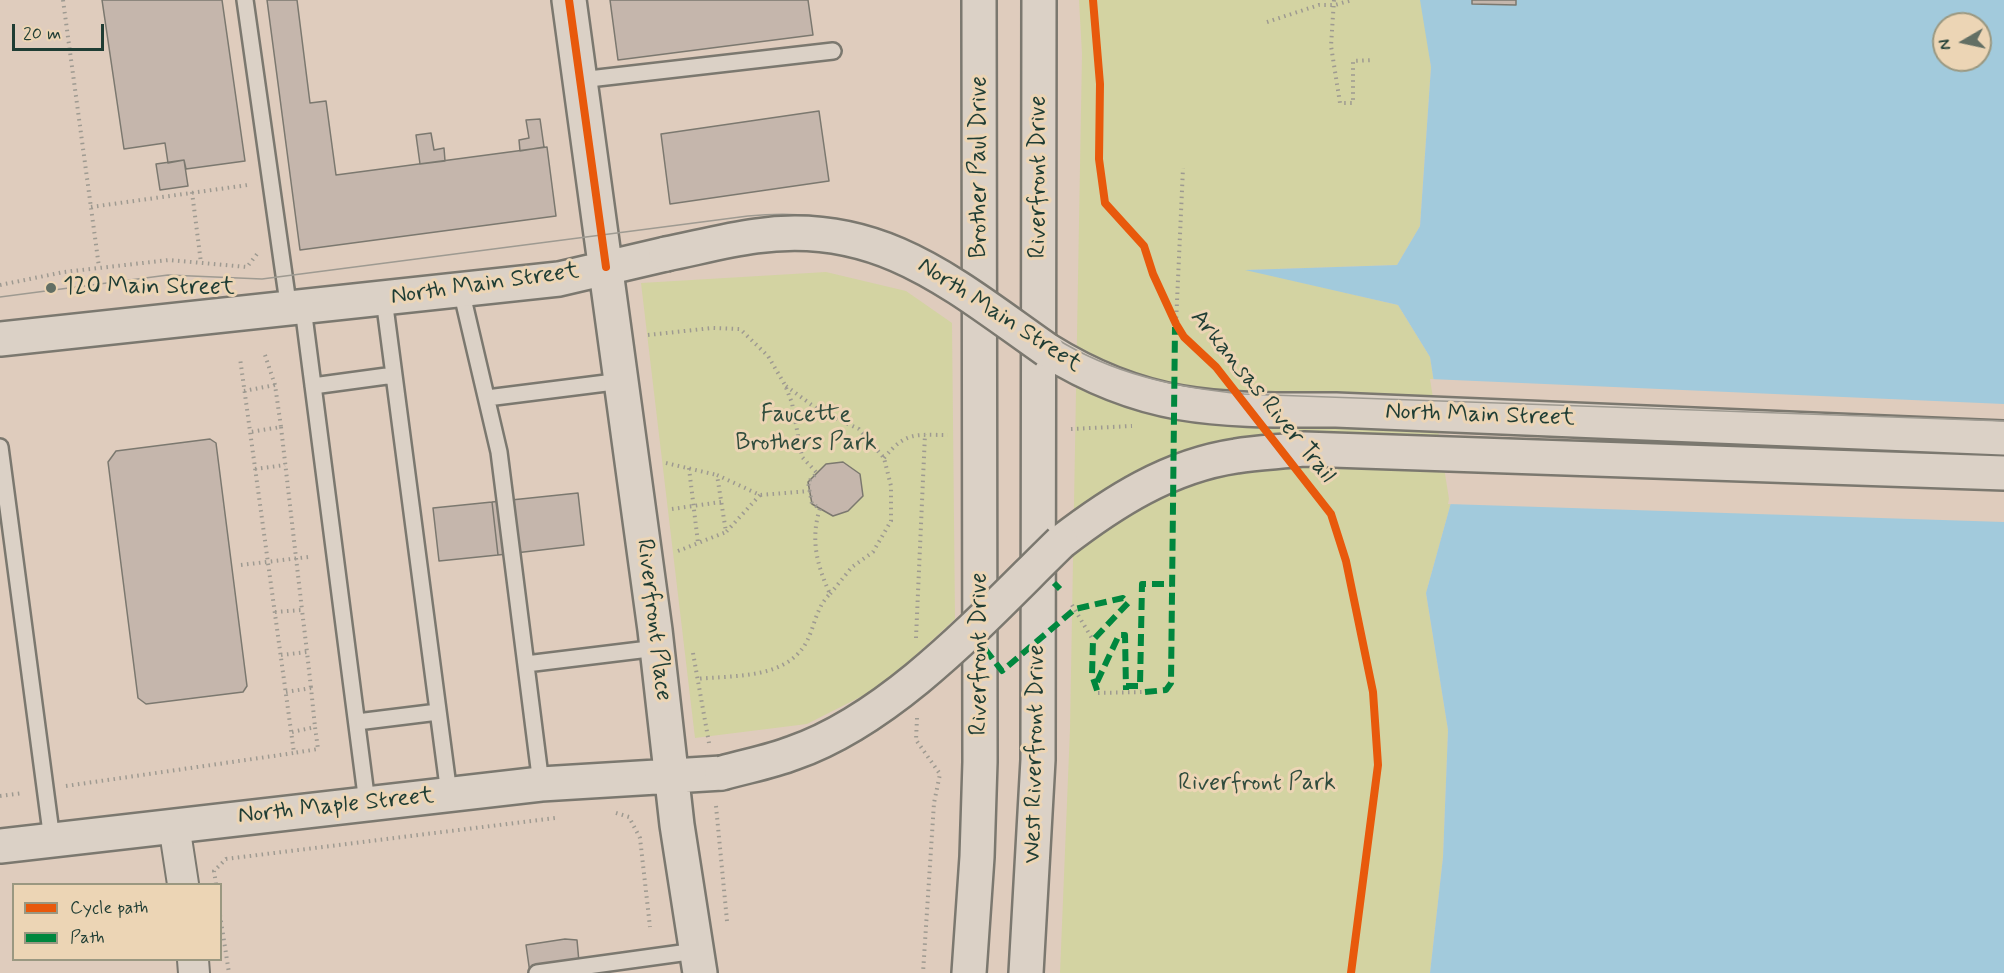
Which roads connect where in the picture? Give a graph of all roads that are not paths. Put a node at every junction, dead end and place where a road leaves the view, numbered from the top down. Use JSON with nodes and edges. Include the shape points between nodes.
{"nodes":[{"id":1,"x":245,"y":0,"type":"edge"},
{"id":2,"x":569,"y":0,"type":"edge"},
{"id":3,"x":979,"y":0,"type":"edge"},
{"id":4,"x":1039,"y":0,"type":"edge"},
{"id":5,"x":833,"y":51,"type":"dead end"},
{"id":6,"x":580,"y":80,"type":"junction"},
{"id":7,"x":606,"y":267,"type":"junction"},
{"id":8,"x":461,"y":290,"type":"junction"},
{"id":9,"x":384,"y":299,"type":"junction"},
{"id":10,"x":296,"y":309,"type":"junction"},
{"id":11,"x":979,"y":334,"type":"joint"},
{"id":12,"x":0,"y":339,"type":"edge"},
{"id":13,"x":394,"y":375,"type":"junction"},
{"id":14,"x":622,"y":381,"type":"junction"},
{"id":15,"x":313,"y":386,"type":"junction"},
{"id":16,"x":487,"y":398,"type":"junction"},
{"id":17,"x":2004,"y":438,"type":"edge"},
{"id":18,"x":0,"y":447,"type":"edge"},
{"id":19,"x":2004,"y":472,"type":"edge"},
{"id":20,"x":1038,"y":535,"type":"joint"},
{"id":21,"x":657,"y":648,"type":"junction"},
{"id":22,"x":526,"y":664,"type":"junction"},
{"id":23,"x":438,"y":712,"type":"junction"},
{"id":24,"x":357,"y":722,"type":"junction"},
{"id":25,"x":672,"y":776,"type":"junction"},
{"id":26,"x":541,"y":784,"type":"junction"},
{"id":27,"x":449,"y":794,"type":"junction"},
{"id":28,"x":367,"y":803,"type":"junction"},
{"id":29,"x":174,"y":825,"type":"junction"},
{"id":30,"x":52,"y":840,"type":"junction"},
{"id":31,"x":0,"y":846,"type":"edge"},
{"id":32,"x":183,"y":883,"type":"edge"},
{"id":33,"x":698,"y":962,"type":"edge"},
{"id":34,"x":632,"y":966,"type":"edge"},
{"id":35,"x":537,"y":973,"type":"edge"},
{"id":36,"x":969,"y":973,"type":"edge"},
{"id":37,"x":1026,"y":973,"type":"edge"}],
"edges":[{"from":1,"to":10,"type":"lane"},
{"from":2,"to":6,"type":"main road","name":"Riverfront Place"},
{"from":3,"to":11,"type":"main road","name":"Brother Paul Drive"},
{"from":4,"to":20,"type":"main road","name":"Riverfront Drive"},
{"from":5,"to":6,"type":"lane"},
{"from":6,"to":7,"type":"main road","name":"Riverfront Place"},
{"from":7,"to":8,"type":"main road","name":"North Main Street","via":[[559,279]]},
{"from":7,"to":14,"type":"main road","name":"Riverfront Place"},
{"from":7,"to":17,"type":"main road","name":"North Main Street","bridge":true,"via":[[757,235],[796,234],[861,241],[891,250],[946,278],[1072,366],[1140,394],[1186,405],[1230,410],[1336,410]]},
{"from":8,"to":9,"type":"main road","name":"North Main Street"},
{"from":8,"to":16,"type":"lane"},
{"from":9,"to":10,"type":"main road","name":"North Main Street"},
{"from":9,"to":13,"type":"lane"},
{"from":10,"to":12,"type":"main road","name":"North Main Street"},
{"from":10,"to":15,"type":"lane"},
{"from":11,"to":36,"type":"main road","name":"Riverfront Drive","via":[[980,762]]},
{"from":13,"to":15,"type":"lane"},
{"from":13,"to":23,"type":"lane"},
{"from":14,"to":16,"type":"lane"},
{"from":14,"to":21,"type":"main road","name":"Riverfront Place"},
{"from":15,"to":24,"type":"lane"},
{"from":16,"to":22,"type":"lane","via":[[499,452]]},
{"from":18,"to":30,"type":"lane"},
{"from":19,"to":25,"type":"main road","name":"North Main Street","bridge":true,"via":[[1377,451],[1304,450],[1235,456],[1189,468],[1142,487],[1097,514],[1061,542],[970,631],[858,722],[794,753],[716,775]]},
{"from":20,"to":37,"type":"main road","name":"West Riverfront Drive","via":[[1038,760]]},
{"from":21,"to":22,"type":"lane"},
{"from":21,"to":25,"type":"main road","name":"Riverfront Place"},
{"from":22,"to":26,"type":"lane"},
{"from":23,"to":24,"type":"lane"},
{"from":23,"to":27,"type":"lane"},
{"from":24,"to":28,"type":"lane"},
{"from":25,"to":26,"type":"main road","name":"North Maple Street"},
{"from":25,"to":33,"type":"main road","name":"Riverfront Place"},
{"from":26,"to":27,"type":"main road","name":"North Maple Street"},
{"from":27,"to":28,"type":"main road","name":"North Maple Street"},
{"from":28,"to":29,"type":"main road","name":"North Maple Street"},
{"from":29,"to":30,"type":"main road","name":"North Maple Street"},
{"from":29,"to":32,"type":"street"},
{"from":30,"to":31,"type":"main road","name":"North Maple Street"},
{"from":33,"to":34,"type":"lane"},
{"from":34,"to":35,"type":"lane"}]}
